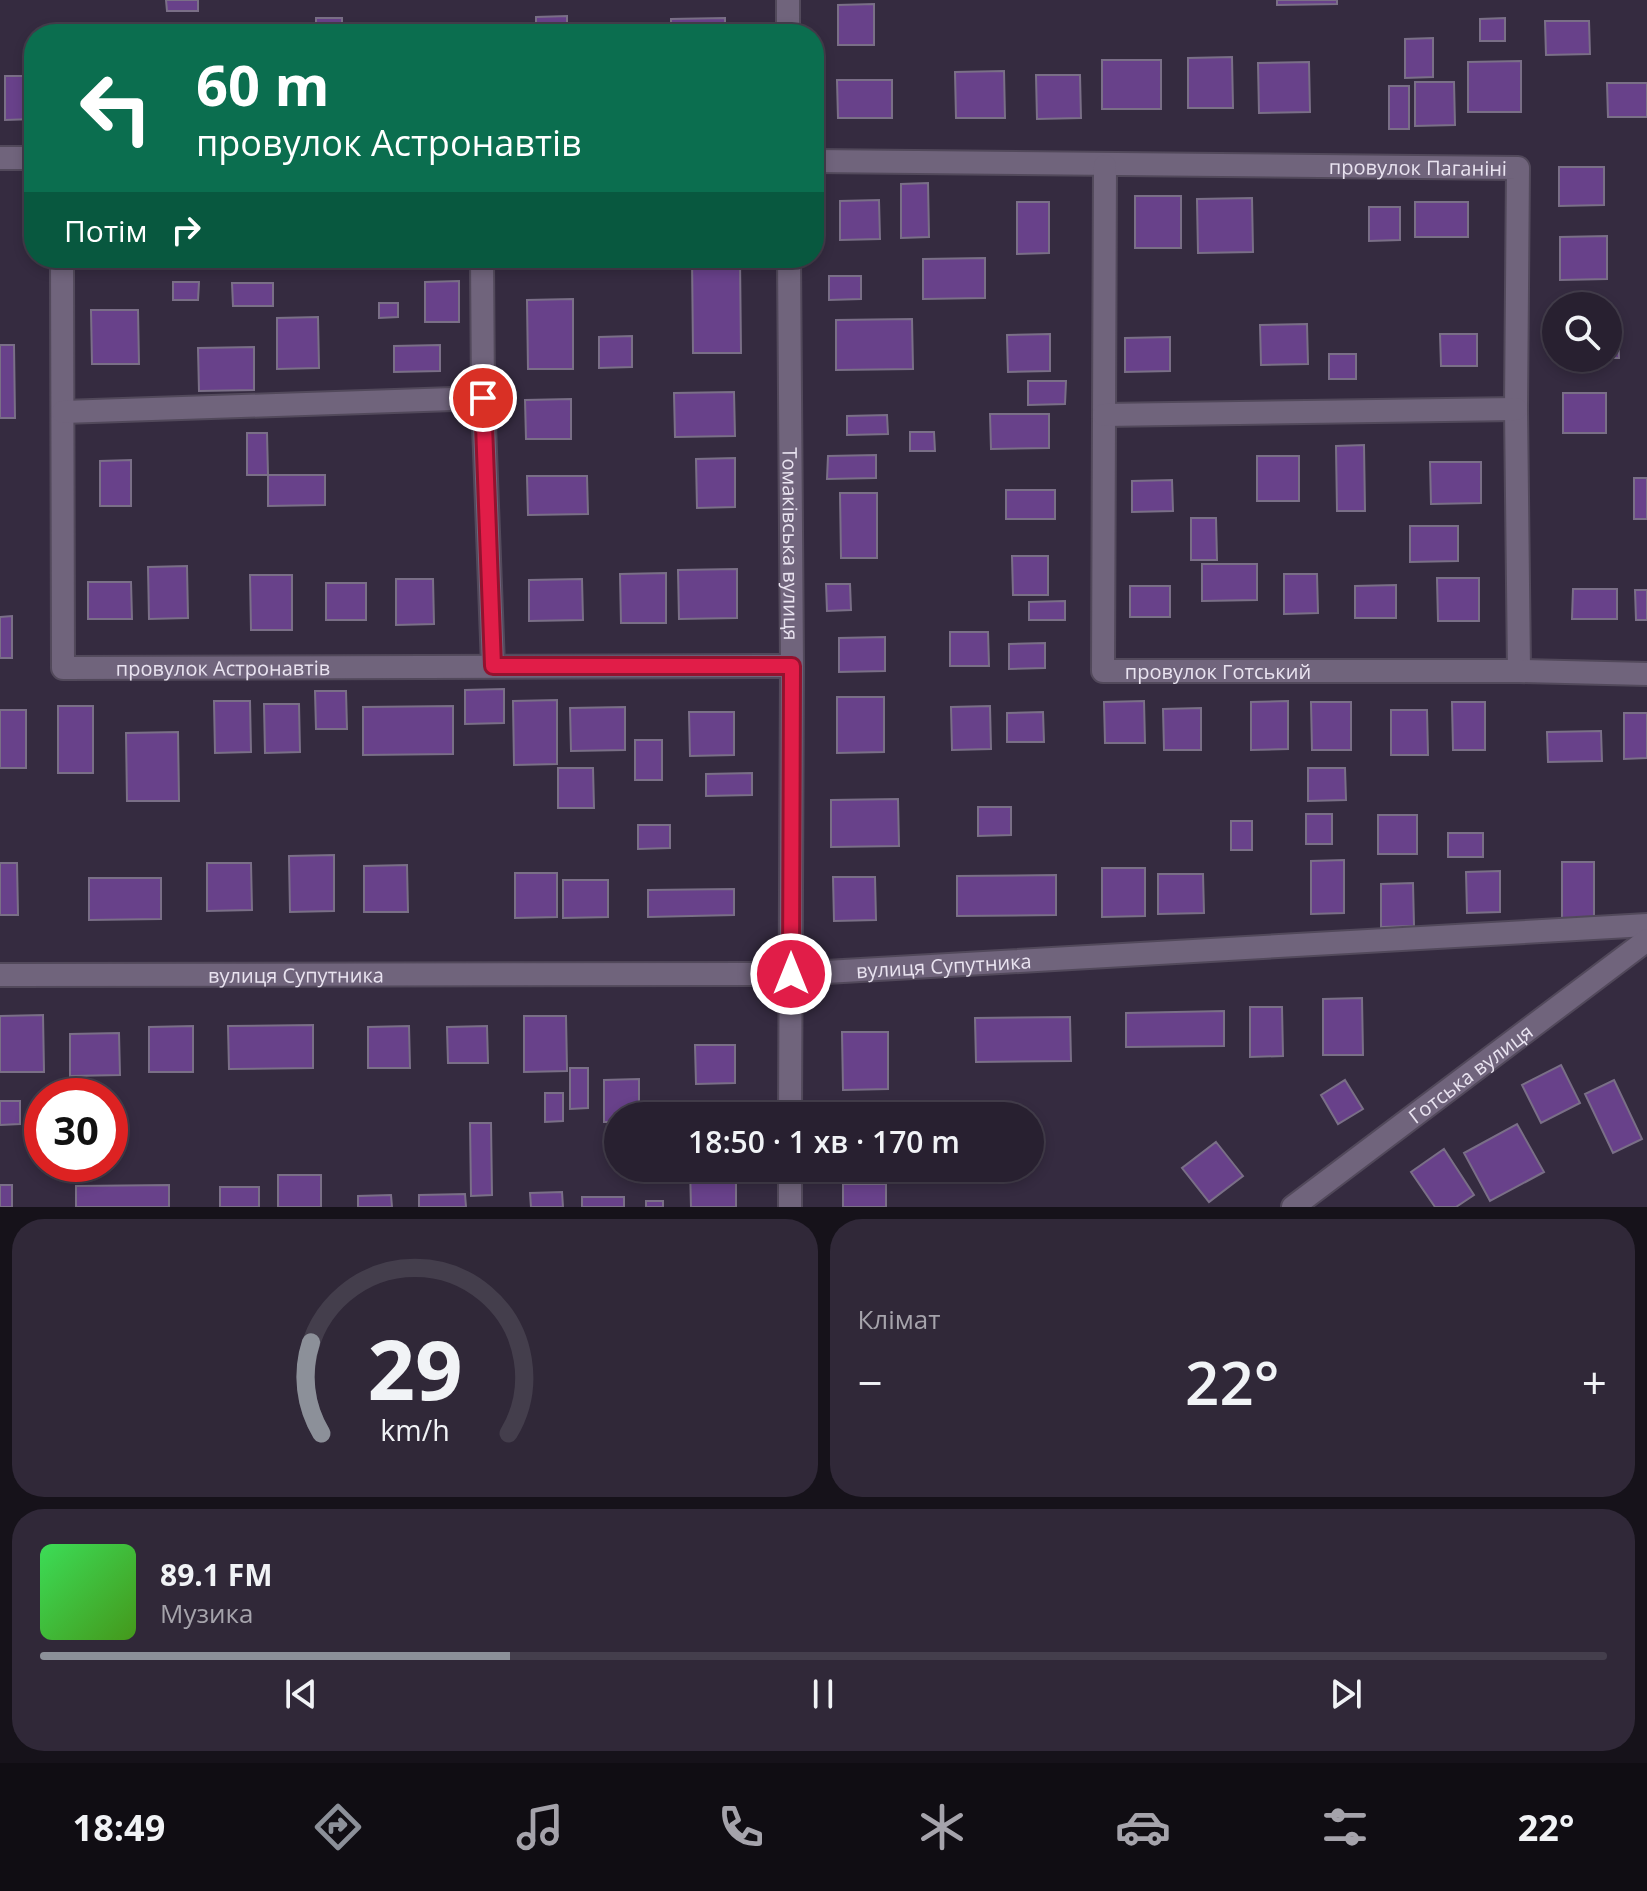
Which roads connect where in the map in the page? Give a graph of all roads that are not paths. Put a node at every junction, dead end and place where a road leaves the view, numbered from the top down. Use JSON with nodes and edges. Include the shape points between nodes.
{"nodes":[{"id":1,"x":788,"y":0,"type":"edge"},
{"id":2,"x":788,"y":24,"type":"edge"},
{"id":3,"x":0,"y":158,"type":"edge"},
{"id":4,"x":24,"y":158,"type":"edge"},
{"id":5,"x":824,"y":161,"type":"edge"},
{"id":6,"x":1105,"y":166,"type":"junction"},
{"id":7,"x":62,"y":268,"type":"edge"},
{"id":8,"x":482,"y":268,"type":"edge"},
{"id":9,"x":789,"y":268,"type":"edge"},
{"id":10,"x":483,"y":398,"type":"junction"},
{"id":11,"x":1516,"y":409,"type":"junction"},
{"id":12,"x":63,"y":412,"type":"junction"},
{"id":13,"x":1104,"y":415,"type":"junction"},
{"id":14,"x":493,"y":666,"type":"junction"},
{"id":15,"x":792,"y":666,"type":"junction"},
{"id":16,"x":1519,"y":671,"type":"junction"},
{"id":17,"x":1647,"y":674,"type":"edge"},
{"id":18,"x":1647,"y":925,"type":"edge"},
{"id":19,"x":1647,"y":940,"type":"edge"},
{"id":20,"x":791,"y":974,"type":"junction"},
{"id":21,"x":0,"y":975,"type":"edge"},
{"id":22,"x":790,"y":1102,"type":"edge"},
{"id":23,"x":790,"y":1182,"type":"edge"},
{"id":24,"x":790,"y":1207,"type":"edge"},
{"id":25,"x":1293,"y":1207,"type":"edge"}],
"edges":[{"from":1,"to":2,"type":"street"},
{"from":3,"to":4,"type":"street"},
{"from":5,"to":6,"type":"street","name":"провулок Паганіні"},
{"from":6,"to":11,"type":"street","name":"провулок Паганіні","via":[[1518,168]]},
{"from":6,"to":13,"type":"street","name":"провулок Готський"},
{"from":7,"to":12,"type":"street","name":"провулок Астронавтів"},
{"from":8,"to":10,"type":"street"},
{"from":9,"to":15,"type":"street","name":"Томаківська вулиця"},
{"from":10,"to":12,"type":"street"},
{"from":10,"to":14,"type":"street"},
{"from":11,"to":13,"type":"street"},
{"from":11,"to":16,"type":"street","name":"провулок Паганіні"},
{"from":12,"to":14,"type":"street","name":"провулок Астронавтів","via":[[63,668]]},
{"from":13,"to":16,"type":"street","name":"провулок Готський","via":[[1103,671]]},
{"from":14,"to":15,"type":"street","name":"провулок Астронавтів"},
{"from":15,"to":20,"type":"street","name":"Томаківська вулиця"},
{"from":16,"to":17,"type":"street","name":"провулок Готський"},
{"from":18,"to":20,"type":"street","name":"вулиця Супутника"},
{"from":19,"to":25,"type":"street","name":"Готська вулиця"},
{"from":20,"to":21,"type":"street","name":"вулиця Супутника"},
{"from":20,"to":22,"type":"street","name":"Томаківська вулиця"},
{"from":23,"to":24,"type":"street"}]}
